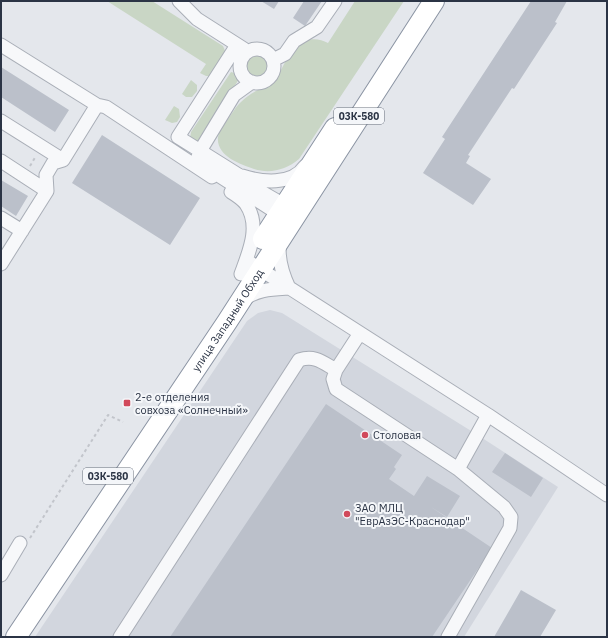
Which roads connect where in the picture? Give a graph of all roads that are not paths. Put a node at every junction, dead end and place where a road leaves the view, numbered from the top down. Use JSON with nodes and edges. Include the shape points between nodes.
{"nodes":[{"id":1,"x":335,"y":1,"type":"edge"},
{"id":2,"x":418,"y":1,"type":"edge"},
{"id":3,"x":434,"y":1,"type":"edge"},
{"id":4,"x":186,"y":4,"type":"edge"},
{"id":5,"x":1,"y":45,"type":"edge"},
{"id":6,"x":237,"y":45,"type":"junction"},
{"id":7,"x":249,"y":52,"type":"junction"},
{"id":8,"x":273,"y":60,"type":"junction"},
{"id":9,"x":252,"y":82,"type":"junction"},
{"id":10,"x":97,"y":105,"type":"junction"},
{"id":11,"x":1,"y":121,"type":"edge"},
{"id":12,"x":200,"y":151,"type":"junction"},
{"id":13,"x":320,"y":151,"type":"junction"},
{"id":14,"x":63,"y":160,"type":"junction"},
{"id":15,"x":1,"y":161,"type":"edge"},
{"id":16,"x":204,"y":166,"type":"junction"},
{"id":17,"x":238,"y":174,"type":"junction"},
{"id":18,"x":212,"y":177,"type":"junction"},
{"id":19,"x":47,"y":191,"type":"junction"},
{"id":20,"x":1,"y":218,"type":"edge"},
{"id":21,"x":286,"y":218,"type":"junction"},
{"id":22,"x":22,"y":231,"type":"junction"},
{"id":23,"x":1,"y":264,"type":"edge"},
{"id":24,"x":250,"y":269,"type":"junction"},
{"id":25,"x":289,"y":288,"type":"junction"},
{"id":26,"x":237,"y":305,"type":"junction"},
{"id":27,"x":360,"y":333,"type":"junction"},
{"id":28,"x":336,"y":370,"type":"junction"},
{"id":29,"x":488,"y":416,"type":"junction"},
{"id":30,"x":458,"y":469,"type":"junction"},
{"id":31,"x":607,"y":495,"type":"edge"},
{"id":32,"x":24,"y":543,"type":"road end"},
{"id":33,"x":2,"y":572,"type":"edge"},
{"id":34,"x":2,"y":637,"type":"edge"},
{"id":35,"x":16,"y":637,"type":"edge"},
{"id":36,"x":120,"y":637,"type":"edge"},
{"id":37,"x":448,"y":637,"type":"edge"}],
"edges":[{"from":1,"to":8,"type":"street","via":[[318,28],[294,41],[285,54]]},
{"from":2,"to":13,"type":"highway","name":"улица Западный Обход","number":"03К-580"},
{"from":3,"to":21,"type":"highway","name":"улица Западный Обход","number":"03К-580"},
{"from":4,"to":6,"type":"street","via":[[197,19]]},
{"from":5,"to":10,"type":"street"},
{"from":6,"to":7,"type":"street"},
{"from":6,"to":12,"type":"street","via":[[178,137]]},
{"from":7,"to":8,"type":"street","via":[[260,50]]},
{"from":7,"to":9,"type":"street","via":[[244,56],[240,66],[243,76]]},
{"from":8,"to":9,"type":"street","via":[[271,76],[262,82]]},
{"from":9,"to":12,"type":"street","via":[[234,95]]},
{"from":10,"to":14,"type":"street"},
{"from":10,"to":18,"type":"street","via":[[106,107]]},
{"from":11,"to":14,"type":"street"},
{"from":12,"to":16,"type":"street","via":[[198,157]]},
{"from":12,"to":17,"type":"street"},
{"from":13,"to":17,"type":"street","via":[[294,177],[267,181]]},
{"from":13,"to":21,"type":"highway","name":"улица Западный Обход","number":"03К-580"},
{"from":14,"to":19,"type":"street","via":[[53,163],[46,175]]},
{"from":15,"to":19,"type":"street"},
{"from":16,"to":18,"type":"street"},
{"from":16,"to":21,"type":"street"},
{"from":17,"to":21,"type":"street"},
{"from":18,"to":24,"type":"street","via":[[246,204],[251,216],[254,230]]},
{"from":19,"to":22,"type":"street"},
{"from":20,"to":22,"type":"street"},
{"from":21,"to":24,"type":"highway","name":"улица Западный Обход","number":"03К-580"},
{"from":21,"to":25,"type":"street","via":[[279,248],[283,275]]},
{"from":22,"to":23,"type":"street"},
{"from":24,"to":25,"type":"street"},
{"from":24,"to":26,"type":"highway","name":"улица Западный Обход","number":"03К-580"},
{"from":24,"to":34,"type":"highway","name":"улица Западный Обход","number":"03К-580"},
{"from":25,"to":26,"type":"street","via":[[256,292]]},
{"from":25,"to":27,"type":"street"},
{"from":26,"to":35,"type":"highway","name":"улица Западный Обход","number":"03К-580"},
{"from":27,"to":28,"type":"street"},
{"from":27,"to":29,"type":"street"},
{"from":28,"to":30,"type":"street","via":[[333,379],[336,389]]},
{"from":28,"to":36,"type":"street","via":[[317,359],[308,357],[300,360]]},
{"from":29,"to":30,"type":"street"},
{"from":29,"to":31,"type":"street"},
{"from":30,"to":37,"type":"street","via":[[504,507],[511,517],[511,523]]},
{"from":32,"to":33,"type":"street"}]}
